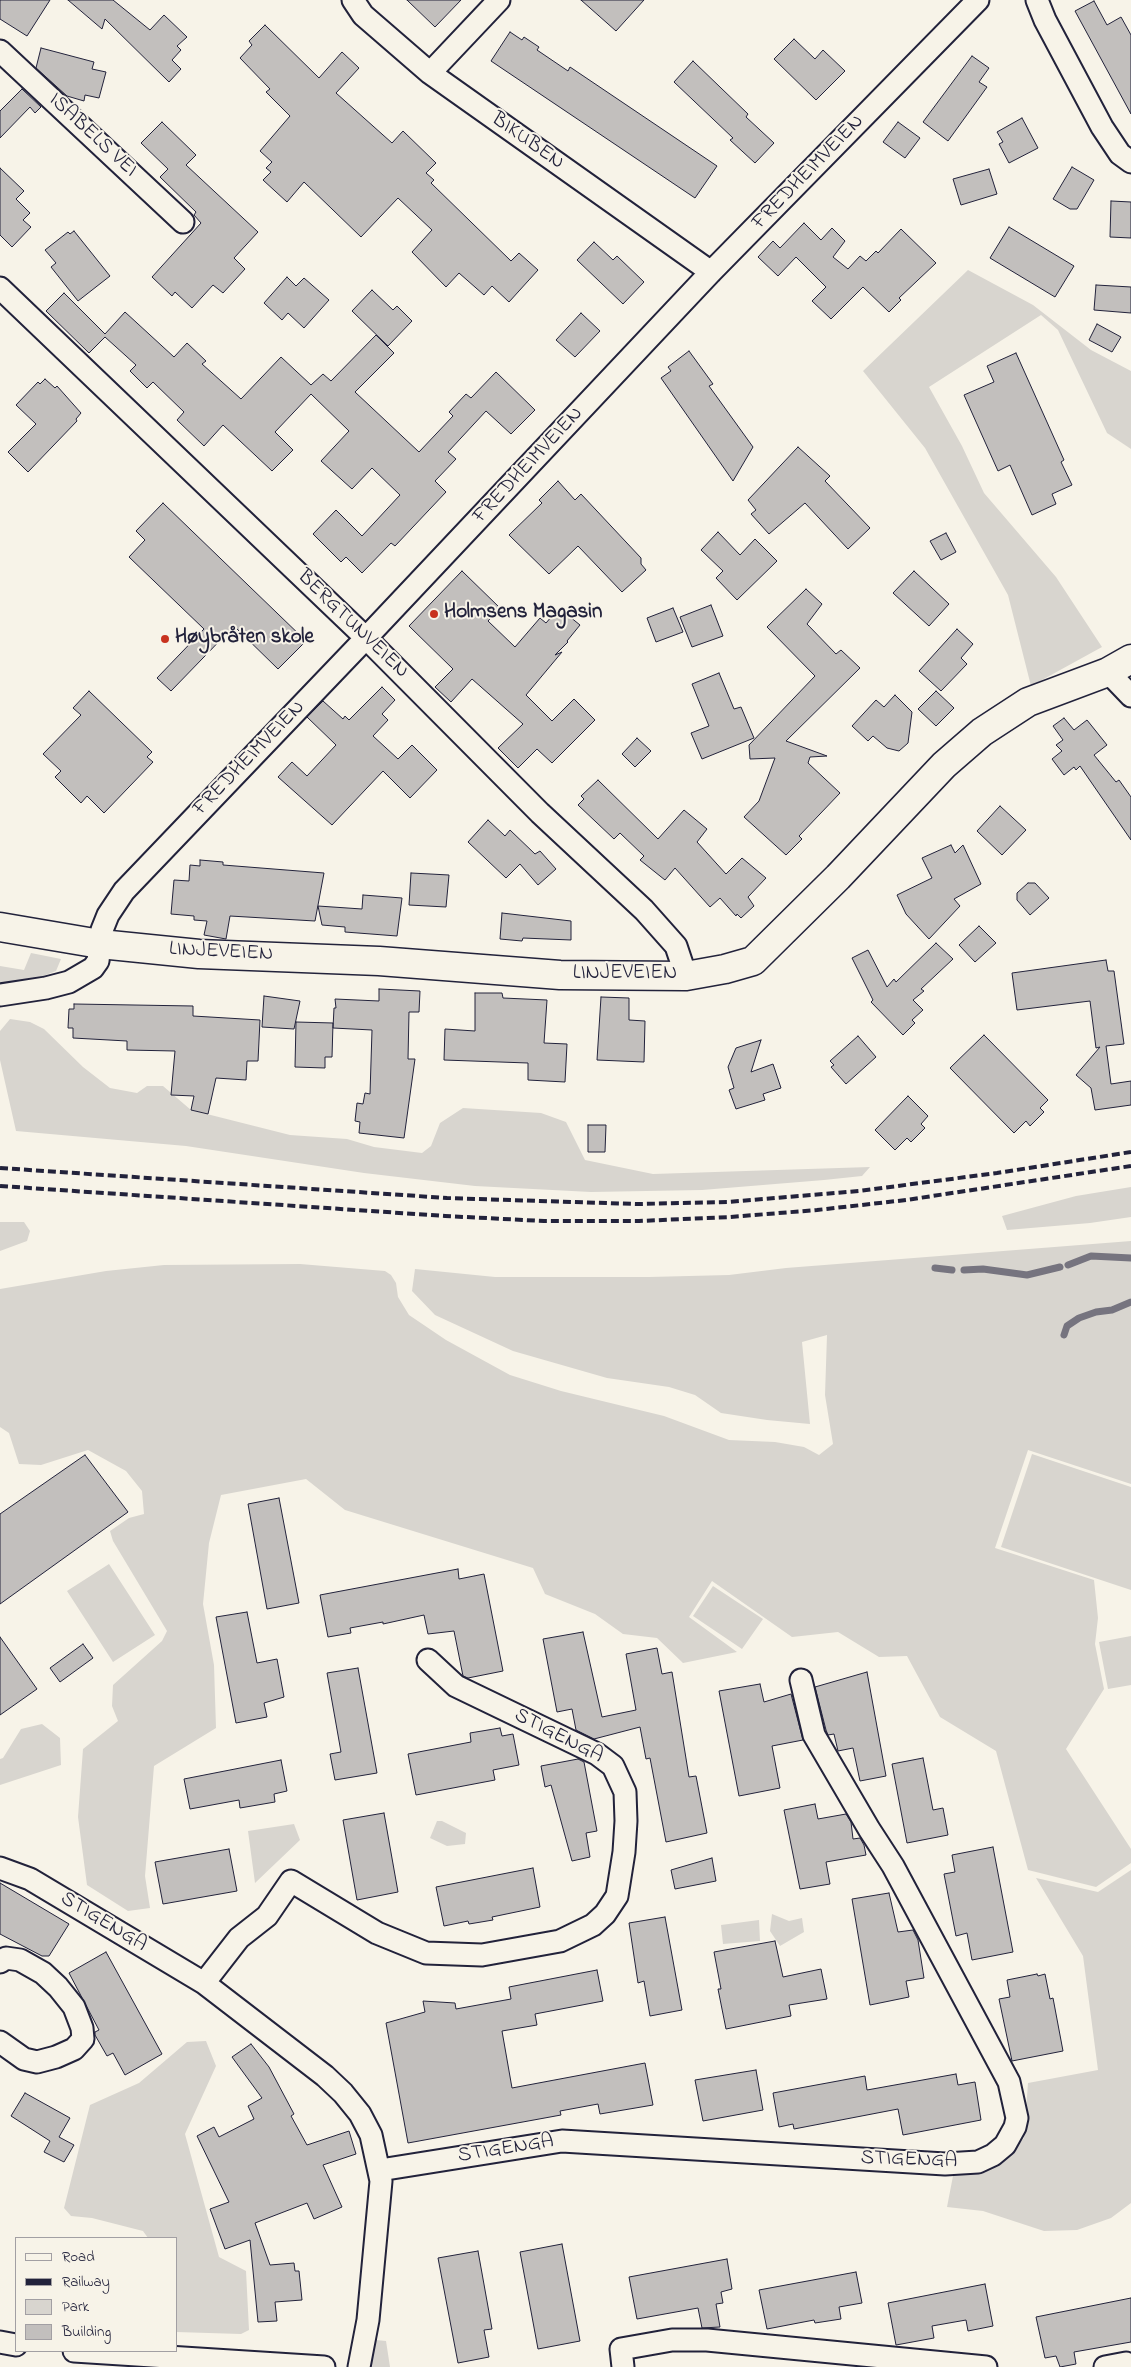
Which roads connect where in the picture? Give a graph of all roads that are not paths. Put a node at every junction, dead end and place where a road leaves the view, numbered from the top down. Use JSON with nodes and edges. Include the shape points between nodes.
{"nodes":[{"id":1,"x":353,"y":0,"type":"edge"},
{"id":2,"x":499,"y":0,"type":"edge"},
{"id":3,"x":978,"y":0,"type":"edge"},
{"id":4,"x":1037,"y":0,"type":"edge"},
{"id":5,"x":0,"y":51,"type":"edge"},
{"id":6,"x":430,"y":73,"type":"junction"},
{"id":7,"x":1131,"y":162,"type":"edge"},
{"id":8,"x":183,"y":222,"type":"dead end"},
{"id":9,"x":711,"y":272,"type":"junction"},
{"id":10,"x":0,"y":288,"type":"edge"},
{"id":11,"x":366,"y":638,"type":"junction"},
{"id":12,"x":1120,"y":666,"type":"edge"},
{"id":13,"x":1131,"y":696,"type":"edge"},
{"id":14,"x":0,"y":927,"type":"edge"},
{"id":15,"x":100,"y":944,"type":"junction"},
{"id":16,"x":686,"y":976,"type":"junction"},
{"id":17,"x":0,"y":995,"type":"edge"},
{"id":18,"x":428,"y":1660,"type":"dead end"},
{"id":19,"x":801,"y":1680,"type":"dead end"},
{"id":20,"x":0,"y":1868,"type":"edge"},
{"id":21,"x":0,"y":1962,"type":"edge"},
{"id":22,"x":204,"y":1983,"type":"junction"},
{"id":23,"x":0,"y":2042,"type":"edge"},
{"id":24,"x":380,"y":2170,"type":"junction"},
{"id":25,"x":0,"y":2342,"type":"edge"},
{"id":26,"x":15,"y":2345,"type":"edge"},
{"id":27,"x":90,"y":2352,"type":"edge"},
{"id":28,"x":1126,"y":2363,"type":"dead end"},
{"id":29,"x":324,"y":2367,"type":"edge"},
{"id":30,"x":359,"y":2367,"type":"edge"},
{"id":31,"x":624,"y":2367,"type":"edge"},
{"id":32,"x":986,"y":2367,"type":"edge"},
{"id":33,"x":1105,"y":2367,"type":"edge"}],
"edges":[{"from":1,"to":6,"type":"street","name":"BIKUBEN","via":[[363,15]]},
{"from":2,"to":6,"type":"street"},
{"from":3,"to":9,"type":"street","name":"FREDHEIMVEIEN"},
{"from":4,"to":7,"type":"street","via":[[1102,127],[1120,154]]},
{"from":5,"to":8,"type":"street","name":"ISABELS VEI"},
{"from":6,"to":9,"type":"street","name":"BIKUBEN"},
{"from":9,"to":11,"type":"street","name":"FREDHEIMVEIEN"},
{"from":10,"to":11,"type":"street","name":"BERGTUNVEIEN"},
{"from":11,"to":15,"type":"street","name":"FREDHEIMVEIEN","via":[[124,891],[108,915]]},
{"from":11,"to":16,"type":"street","name":"BERGTUNVEIEN","via":[[540,812],[644,910],[676,946]]},
{"from":12,"to":13,"type":"street","name":"LINJEVEIEN"},
{"from":12,"to":16,"type":"street","name":"LINJEVEIEN","via":[[1028,702],[982,732],[944,765],[753,961]]},
{"from":14,"to":15,"type":"street","name":"LINJEVEIEN"},
{"from":15,"to":16,"type":"street","name":"LINJEVEIEN","via":[[199,954],[379,961],[560,975]]},
{"from":15,"to":17,"type":"street","name":"FREDHEIMVEIEN","via":[[98,961],[84,974],[46,988]]},
{"from":18,"to":22,"type":"street","name":"STIGENGA","via":[[456,1686],[597,1754],[613,1766],[622,1781],[626,1821],[617,1896],[605,1914],[593,1925],[560,1941],[482,1955],[426,1953],[377,1933],[291,1881],[267,1916],[239,1938]]},
{"from":19,"to":24,"type":"street","name":"STIGENGA","via":[[814,1735],[893,1866],[1008,2082],[1017,2118],[1005,2145],[978,2162],[945,2164],[562,2141]]},
{"from":20,"to":22,"type":"street","name":"STIGENGA","via":[[30,1879]]},
{"from":21,"to":23,"type":"street","via":[[6,1958],[20,1960],[43,1973],[74,2007],[83,2039],[74,2049],[38,2062],[24,2059]]},
{"from":22,"to":24,"type":"street","name":"STIGENGA","via":[[343,2093],[360,2114],[371,2136]]},
{"from":24,"to":30,"type":"street","name":"STIGENGA","via":[[381,2194],[369,2310]]},
{"from":25,"to":26,"type":"street"},
{"from":27,"to":29,"type":"street"},
{"from":28,"to":33,"type":"street"},
{"from":31,"to":32,"type":"street","via":[[621,2349],[672,2340],[707,2340]]}]}
